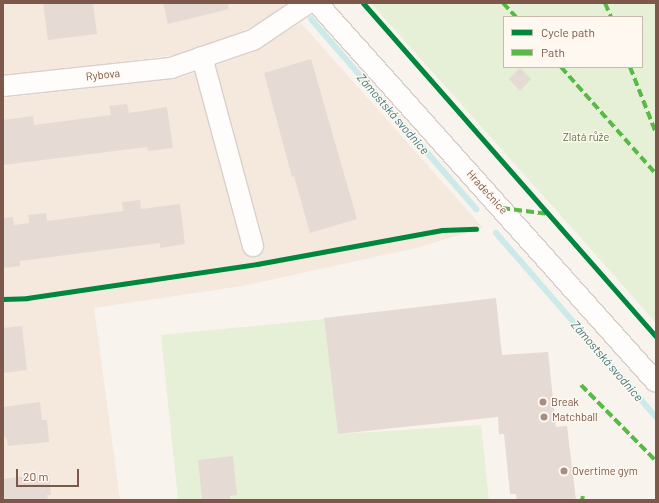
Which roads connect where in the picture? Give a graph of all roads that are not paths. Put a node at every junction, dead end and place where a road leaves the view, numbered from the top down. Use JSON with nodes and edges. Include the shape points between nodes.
{"nodes":[{"id":1,"x":308,"y":3,"type":"edge"},
{"id":2,"x":317,"y":3,"type":"edge"},
{"id":3,"x":202,"y":57,"type":"junction"},
{"id":4,"x":3,"y":86,"type":"edge"},
{"id":5,"x":253,"y":246,"type":"dead end"},
{"id":6,"x":656,"y":382,"type":"edge"}],
"edges":[{"from":1,"to":3,"type":"street","name":"Rybova","via":[[253,40]]},
{"from":2,"to":6,"type":"street","name":"Hradečnice"},
{"from":3,"to":4,"type":"street","name":"Rybova","via":[[170,68]]},
{"from":3,"to":5,"type":"street"}]}
